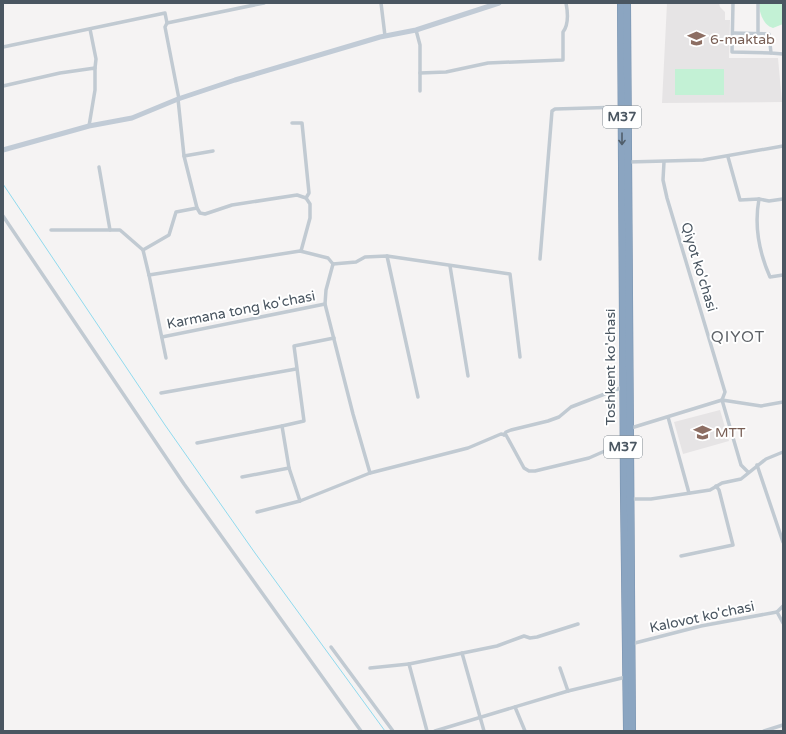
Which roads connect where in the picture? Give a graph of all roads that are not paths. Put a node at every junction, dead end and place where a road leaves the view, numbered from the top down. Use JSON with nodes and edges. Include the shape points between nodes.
{"nodes":[{"id":1,"x":264,"y":3,"type":"edge"},
{"id":2,"x":381,"y":3,"type":"edge"},
{"id":3,"x":499,"y":3,"type":"edge"},
{"id":4,"x":566,"y":3,"type":"edge"},
{"id":5,"x":621,"y":3,"type":"edge"},
{"id":6,"x":627,"y":3,"type":"edge"},
{"id":7,"x":733,"y":3,"type":"edge"},
{"id":8,"x":758,"y":3,"type":"edge"},
{"id":9,"x":167,"y":23,"type":"junction"},
{"id":10,"x":90,"y":29,"type":"junction"},
{"id":11,"x":416,"y":30,"type":"junction"},
{"id":12,"x":733,"y":33,"type":"junction"},
{"id":13,"x":758,"y":34,"type":"junction"},
{"id":14,"x":385,"y":36,"type":"junction"},
{"id":15,"x":3,"y":47,"type":"edge"},
{"id":16,"x":772,"y":53,"type":"junction"},
{"id":17,"x":783,"y":54,"type":"edge"},
{"id":18,"x":95,"y":68,"type":"junction"},
{"id":19,"x":420,"y":73,"type":"junction"},
{"id":20,"x":3,"y":86,"type":"edge"},
{"id":21,"x":420,"y":90,"type":"dead end"},
{"id":22,"x":178,"y":99,"type":"junction"},
{"id":23,"x":622,"y":106,"type":"junction"},
{"id":24,"x":292,"y":123,"type":"dead end"},
{"id":25,"x":90,"y":126,"type":"junction"},
{"id":26,"x":783,"y":146,"type":"edge"},
{"id":27,"x":3,"y":150,"type":"edge"},
{"id":28,"x":213,"y":151,"type":"dead end"},
{"id":29,"x":184,"y":156,"type":"junction"},
{"id":30,"x":728,"y":157,"type":"junction"},
{"id":31,"x":625,"y":162,"type":"junction"},
{"id":32,"x":664,"y":162,"type":"junction"},
{"id":33,"x":100,"y":167,"type":"dead end"},
{"id":34,"x":306,"y":198,"type":"junction"},
{"id":35,"x":759,"y":199,"type":"junction"},
{"id":36,"x":783,"y":199,"type":"edge"},
{"id":37,"x":197,"y":208,"type":"junction"},
{"id":38,"x":3,"y":216,"type":"edge"},
{"id":39,"x":51,"y":230,"type":"dead end"},
{"id":40,"x":110,"y":230,"type":"junction"},
{"id":41,"x":143,"y":250,"type":"junction"},
{"id":42,"x":301,"y":251,"type":"junction"},
{"id":43,"x":387,"y":256,"type":"junction"},
{"id":44,"x":540,"y":259,"type":"dead end"},
{"id":45,"x":333,"y":264,"type":"junction"},
{"id":46,"x":450,"y":266,"type":"junction"},
{"id":47,"x":149,"y":275,"type":"junction"},
{"id":48,"x":783,"y":275,"type":"edge"},
{"id":49,"x":325,"y":304,"type":"junction"},
{"id":50,"x":162,"y":337,"type":"junction"},
{"id":51,"x":334,"y":338,"type":"junction"},
{"id":52,"x":520,"y":357,"type":"dead end"},
{"id":53,"x":166,"y":358,"type":"dead end"},
{"id":54,"x":296,"y":369,"type":"junction"},
{"id":55,"x":468,"y":376,"type":"dead end"},
{"id":56,"x":623,"y":387,"type":"junction"},
{"id":57,"x":161,"y":393,"type":"dead end"},
{"id":58,"x":418,"y":397,"type":"dead end"},
{"id":59,"x":722,"y":400,"type":"junction"},
{"id":60,"x":783,"y":402,"type":"edge"},
{"id":61,"x":668,"y":417,"type":"junction"},
{"id":62,"x":282,"y":426,"type":"junction"},
{"id":63,"x":630,"y":429,"type":"junction"},
{"id":64,"x":504,"y":435,"type":"junction"},
{"id":65,"x":197,"y":443,"type":"dead end"},
{"id":66,"x":623,"y":443,"type":"junction"},
{"id":67,"x":783,"y":452,"type":"edge"},
{"id":68,"x":757,"y":465,"type":"junction"},
{"id":69,"x":289,"y":468,"type":"junction"},
{"id":70,"x":370,"y":472,"type":"junction"},
{"id":71,"x":748,"y":472,"type":"junction"},
{"id":72,"x":242,"y":477,"type":"dead end"},
{"id":73,"x":716,"y":486,"type":"junction"},
{"id":74,"x":689,"y":493,"type":"junction"},
{"id":75,"x":630,"y":499,"type":"junction"},
{"id":76,"x":300,"y":501,"type":"junction"},
{"id":77,"x":257,"y":512,"type":"dead end"},
{"id":78,"x":783,"y":542,"type":"edge"},
{"id":79,"x":681,"y":556,"type":"dead end"},
{"id":80,"x":783,"y":606,"type":"edge"},
{"id":81,"x":777,"y":612,"type":"junction"},
{"id":82,"x":783,"y":623,"type":"edge"},
{"id":83,"x":578,"y":624,"type":"dead end"},
{"id":84,"x":631,"y":644,"type":"junction"},
{"id":85,"x":331,"y":647,"type":"dead end"},
{"id":86,"x":462,"y":653,"type":"junction"},
{"id":87,"x":409,"y":664,"type":"junction"},
{"id":88,"x":370,"y":668,"type":"dead end"},
{"id":89,"x":560,"y":668,"type":"dead end"},
{"id":90,"x":626,"y":677,"type":"junction"},
{"id":91,"x":568,"y":691,"type":"junction"},
{"id":92,"x":515,"y":707,"type":"junction"},
{"id":93,"x":480,"y":718,"type":"junction"},
{"id":94,"x":783,"y":725,"type":"edge"},
{"id":95,"x":361,"y":731,"type":"edge"},
{"id":96,"x":392,"y":731,"type":"edge"},
{"id":97,"x":427,"y":731,"type":"edge"},
{"id":98,"x":435,"y":731,"type":"edge"},
{"id":99,"x":484,"y":731,"type":"edge"},
{"id":100,"x":524,"y":731,"type":"edge"},
{"id":101,"x":627,"y":731,"type":"edge"},
{"id":102,"x":632,"y":731,"type":"edge"},
{"id":103,"x":764,"y":731,"type":"edge"}],
"edges":[{"from":1,"to":9,"type":"street"},
{"from":2,"to":14,"type":"street"},
{"from":3,"to":11,"type":"street"},
{"from":4,"to":19,"type":"street","via":[[568,12],[563,32],[563,60],[488,62],[446,72]]},
{"from":5,"to":23,"type":"highway","name":"Toshkent ko'chasi","number":"M37"},
{"from":6,"to":31,"type":"highway","name":"Toshkent ko'chasi","number":"M37"},
{"from":7,"to":12,"type":"street"},
{"from":8,"to":13,"type":"street"},
{"from":9,"to":10,"type":"street","via":[[165,13]]},
{"from":9,"to":22,"type":"street","via":[[165,27]]},
{"from":10,"to":15,"type":"street"},
{"from":10,"to":18,"type":"street","via":[[96,59]]},
{"from":11,"to":14,"type":"street"},
{"from":11,"to":19,"type":"street","via":[[420,45]]},
{"from":12,"to":13,"type":"street"},
{"from":12,"to":16,"type":"street","via":[[732,52]]},
{"from":13,"to":16,"type":"street","via":[[770,34]]},
{"from":14,"to":22,"type":"street"},
{"from":16,"to":17,"type":"street"},
{"from":18,"to":20,"type":"street"},
{"from":18,"to":25,"type":"street"},
{"from":19,"to":21,"type":"street"},
{"from":22,"to":25,"type":"street","via":[[132,118]]},
{"from":22,"to":29,"type":"street"},
{"from":23,"to":31,"type":"highway","name":"Toshkent ko'chasi","number":"M37","one_way":true},
{"from":23,"to":44,"type":"street","via":[[552,111]]},
{"from":24,"to":34,"type":"street","via":[[302,123],[309,193]]},
{"from":25,"to":27,"type":"street"},
{"from":26,"to":30,"type":"street"},
{"from":28,"to":29,"type":"street"},
{"from":29,"to":37,"type":"street"},
{"from":30,"to":32,"type":"street"},
{"from":30,"to":35,"type":"street","via":[[740,200]]},
{"from":31,"to":32,"type":"street"},
{"from":31,"to":56,"type":"highway","name":"Toshkent ko'chasi","number":"M37"},
{"from":31,"to":63,"type":"highway","name":"Toshkent ko'chasi","number":"M37"},
{"from":32,"to":59,"type":"street","name":"Qiyot ko'chasi","via":[[666,198],[725,392]]},
{"from":33,"to":40,"type":"street"},
{"from":34,"to":37,"type":"street","via":[[297,196],[232,206],[205,214]]},
{"from":34,"to":42,"type":"street","via":[[310,204],[310,218]]},
{"from":35,"to":36,"type":"street"},
{"from":35,"to":48,"type":"street","via":[[756,213],[757,230],[765,265],[770,277]]},
{"from":37,"to":41,"type":"street","via":[[176,212],[169,235]]},
{"from":38,"to":95,"type":"street","via":[[184,484]]},
{"from":39,"to":40,"type":"street"},
{"from":40,"to":41,"type":"street","via":[[120,230]]},
{"from":41,"to":47,"type":"street","name":"Karmana tong ko'chasi"},
{"from":42,"to":45,"type":"street","via":[[328,258]]},
{"from":42,"to":47,"type":"street"},
{"from":43,"to":45,"type":"street","via":[[365,257],[356,262]]},
{"from":43,"to":46,"type":"street"},
{"from":43,"to":58,"type":"street"},
{"from":45,"to":49,"type":"street","name":"Karmana tong ko'chasi"},
{"from":46,"to":52,"type":"street","via":[[510,274]]},
{"from":46,"to":55,"type":"street"},
{"from":47,"to":50,"type":"street","name":"Karmana tong ko'chasi"},
{"from":49,"to":50,"type":"street","name":"Karmana tong ko'chasi"},
{"from":49,"to":51,"type":"street","name":"Karmana tong ko'chasi"},
{"from":50,"to":53,"type":"street","name":"Karmana tong ko'chasi"},
{"from":51,"to":54,"type":"street","via":[[294,346]]},
{"from":51,"to":70,"type":"street","name":"Karmana tong ko'chasi"},
{"from":54,"to":57,"type":"street"},
{"from":54,"to":62,"type":"street","via":[[304,421]]},
{"from":56,"to":64,"type":"street","via":[[571,407],[559,417],[535,426],[511,430]]},
{"from":56,"to":66,"type":"highway","name":"Toshkent ko'chasi","number":"M37"},
{"from":59,"to":60,"type":"street","via":[[761,406]]},
{"from":59,"to":61,"type":"street"},
{"from":59,"to":71,"type":"street","name":"Qiyot ko'chasi","via":[[741,465]]},
{"from":61,"to":63,"type":"street"},
{"from":61,"to":74,"type":"street"},
{"from":62,"to":65,"type":"street"},
{"from":62,"to":69,"type":"street"},
{"from":63,"to":75,"type":"highway","name":"Toshkent ko'chasi","number":"M37"},
{"from":64,"to":66,"type":"street","via":[[524,468],[535,471],[589,458]]},
{"from":64,"to":70,"type":"street","via":[[491,437],[468,448]]},
{"from":66,"to":90,"type":"highway","name":"Toshkent ko'chasi","number":"M37"},
{"from":67,"to":68,"type":"street"},
{"from":68,"to":71,"type":"street"},
{"from":68,"to":78,"type":"street"},
{"from":69,"to":72,"type":"street"},
{"from":69,"to":76,"type":"street"},
{"from":70,"to":76,"type":"street"},
{"from":71,"to":73,"type":"street","via":[[741,479]]},
{"from":73,"to":74,"type":"street","via":[[710,490]]},
{"from":73,"to":79,"type":"street","via":[[733,545]]},
{"from":74,"to":75,"type":"street","via":[[651,499]]},
{"from":75,"to":84,"type":"highway","name":"Toshkent ko'chasi","number":"M37"},
{"from":76,"to":77,"type":"street"},
{"from":80,"to":81,"type":"street"},
{"from":81,"to":82,"type":"street"},
{"from":81,"to":84,"type":"street","name":"Kalovot ko'chasi","via":[[701,626]]},
{"from":83,"to":86,"type":"street","via":[[537,637],[524,636],[496,646]]},
{"from":84,"to":102,"type":"highway","name":"Toshkent ko'chasi","number":"M37"},
{"from":85,"to":96,"type":"street"},
{"from":86,"to":87,"type":"street"},
{"from":86,"to":93,"type":"street"},
{"from":87,"to":88,"type":"street"},
{"from":87,"to":97,"type":"street"},
{"from":89,"to":91,"type":"street"},
{"from":90,"to":91,"type":"street"},
{"from":90,"to":101,"type":"highway","name":"Toshkent ko'chasi","number":"M37"},
{"from":91,"to":92,"type":"street"},
{"from":92,"to":93,"type":"street"},
{"from":92,"to":100,"type":"street"},
{"from":93,"to":98,"type":"street"},
{"from":93,"to":99,"type":"street"},
{"from":94,"to":103,"type":"street"}]}
